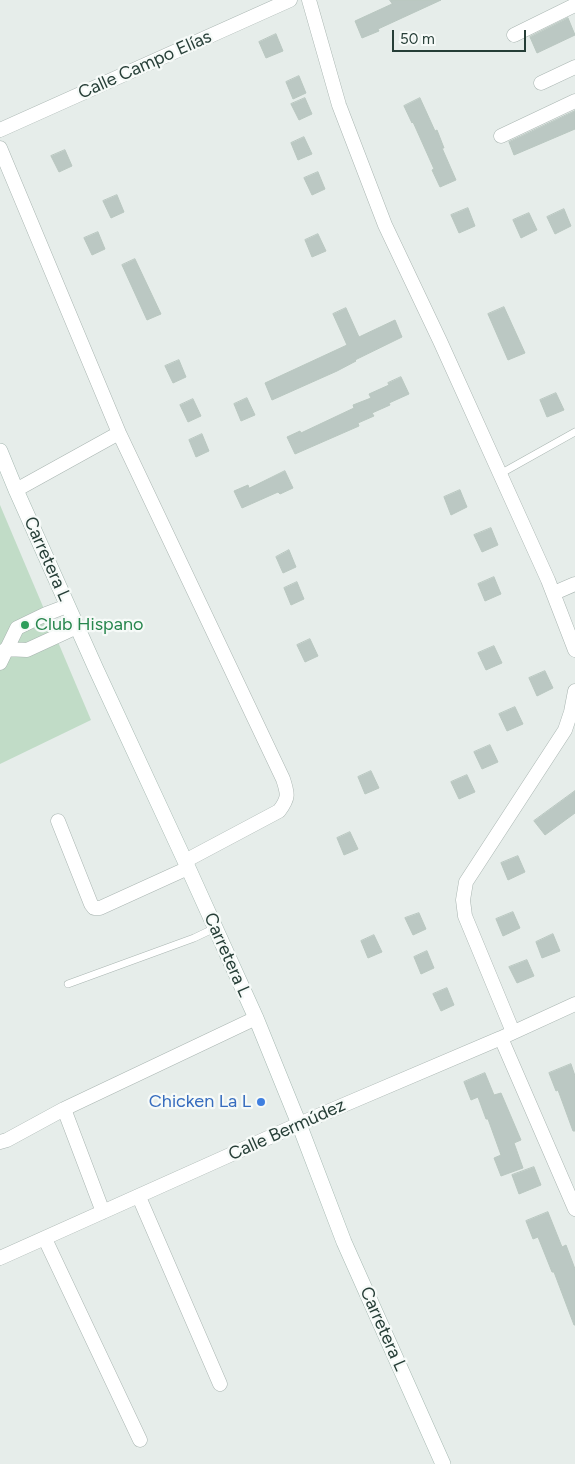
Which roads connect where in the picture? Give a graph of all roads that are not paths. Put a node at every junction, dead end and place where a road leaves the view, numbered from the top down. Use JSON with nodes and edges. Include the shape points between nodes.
{"nodes":[{"id":1,"x":290,"y":0,"type":"edge"},
{"id":2,"x":309,"y":0,"type":"edge"},
{"id":3,"x":575,"y":5,"type":"edge"},
{"id":4,"x":514,"y":35,"type":"dead end"},
{"id":5,"x":575,"y":67,"type":"edge"},
{"id":6,"x":540,"y":83,"type":"dead end"},
{"id":7,"x":575,"y":101,"type":"edge"},
{"id":8,"x":1,"y":127,"type":"edge"},
{"id":9,"x":500,"y":136,"type":"dead end"},
{"id":10,"x":0,"y":148,"type":"edge"},
{"id":11,"x":575,"y":432,"type":"edge"},
{"id":12,"x":120,"y":433,"type":"junction"},
{"id":13,"x":0,"y":451,"type":"edge"},
{"id":14,"x":500,"y":474,"type":"junction"},
{"id":15,"x":16,"y":490,"type":"junction"},
{"id":16,"x":575,"y":584,"type":"edge"},
{"id":17,"x":554,"y":593,"type":"junction"},
{"id":18,"x":67,"y":606,"type":"junction"},
{"id":19,"x":77,"y":627,"type":"junction"},
{"id":20,"x":6,"y":649,"type":"junction"},
{"id":21,"x":575,"y":650,"type":"edge"},
{"id":22,"x":0,"y":663,"type":"edge"},
{"id":23,"x":575,"y":691,"type":"edge"},
{"id":24,"x":58,"y":821,"type":"dead end"},
{"id":25,"x":187,"y":865,"type":"junction"},
{"id":26,"x":215,"y":928,"type":"junction"},
{"id":27,"x":68,"y":984,"type":"dead end"},
{"id":28,"x":575,"y":1004,"type":"edge"},
{"id":29,"x":256,"y":1018,"type":"junction"},
{"id":30,"x":507,"y":1035,"type":"junction"},
{"id":31,"x":64,"y":1109,"type":"junction"},
{"id":32,"x":299,"y":1124,"type":"junction"},
{"id":33,"x":0,"y":1142,"type":"edge"},
{"id":34,"x":138,"y":1197,"type":"junction"},
{"id":35,"x":575,"y":1209,"type":"edge"},
{"id":36,"x":103,"y":1212,"type":"junction"},
{"id":37,"x":45,"y":1239,"type":"junction"},
{"id":38,"x":0,"y":1258,"type":"edge"},
{"id":39,"x":220,"y":1384,"type":"dead end"},
{"id":40,"x":140,"y":1440,"type":"dead end"},
{"id":41,"x":443,"y":1464,"type":"edge"}],
"edges":[{"from":1,"to":8,"type":"street","name":"Calle Campo Elías"},
{"from":2,"to":14,"type":"street","via":[[339,105],[385,226]]},
{"from":3,"to":4,"type":"street"},
{"from":5,"to":6,"type":"street"},
{"from":7,"to":9,"type":"street"},
{"from":10,"to":12,"type":"street"},
{"from":11,"to":14,"type":"lane"},
{"from":12,"to":15,"type":"street"},
{"from":12,"to":25,"type":"street","via":[[287,791],[285,804],[279,811]]},
{"from":13,"to":15,"type":"street","name":"Carretera L"},
{"from":14,"to":17,"type":"street"},
{"from":15,"to":18,"type":"street","name":"Carretera L"},
{"from":16,"to":17,"type":"street"},
{"from":17,"to":21,"type":"street"},
{"from":18,"to":19,"type":"street","name":"Carretera L"},
{"from":18,"to":20,"type":"street","via":[[17,628]]},
{"from":19,"to":20,"type":"street","via":[[27,650]]},
{"from":19,"to":25,"type":"street","name":"Carretera L"},
{"from":20,"to":22,"type":"street"},
{"from":23,"to":30,"type":"street","via":[[565,730],[466,882],[465,916]]},
{"from":24,"to":25,"type":"street","via":[[94,908],[100,908]]},
{"from":25,"to":26,"type":"street","name":"Carretera L"},
{"from":26,"to":27,"type":"lane"},
{"from":26,"to":29,"type":"street","name":"Carretera L"},
{"from":28,"to":30,"type":"street","name":"Calle Bermúdez"},
{"from":29,"to":31,"type":"street"},
{"from":29,"to":32,"type":"street","name":"Carretera L"},
{"from":30,"to":32,"type":"street","name":"Calle Bermúdez"},
{"from":30,"to":35,"type":"street"},
{"from":31,"to":33,"type":"street"},
{"from":31,"to":36,"type":"street"},
{"from":32,"to":34,"type":"street","name":"Calle Bermúdez"},
{"from":32,"to":41,"type":"street","name":"Carretera L","via":[[344,1242]]},
{"from":34,"to":36,"type":"street","name":"Calle Bermúdez"},
{"from":34,"to":39,"type":"street"},
{"from":36,"to":37,"type":"street","name":"Calle Bermúdez"},
{"from":37,"to":38,"type":"street","name":"Calle Bermúdez"},
{"from":37,"to":40,"type":"street"}]}
